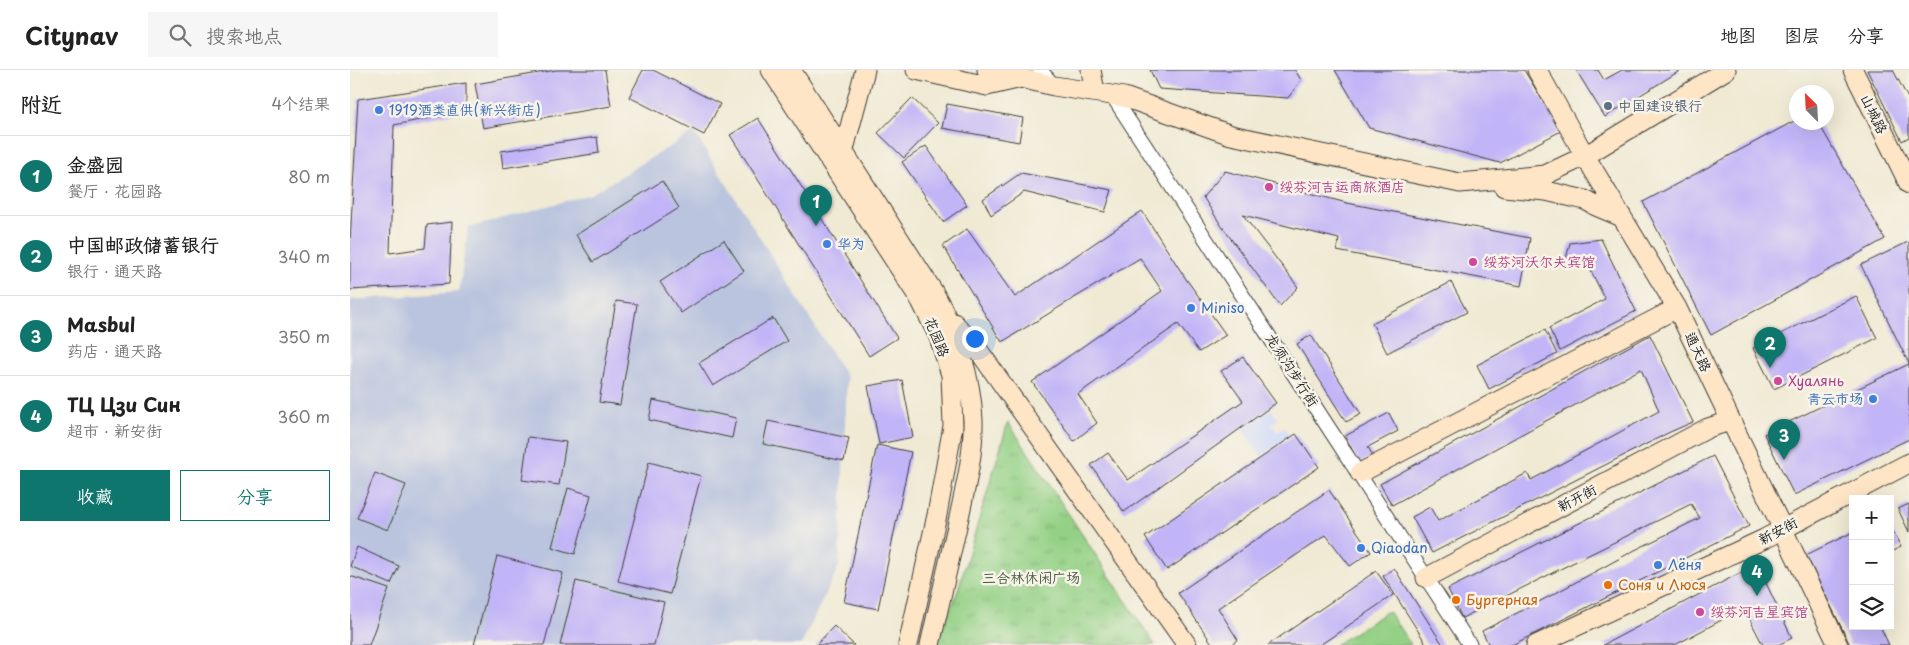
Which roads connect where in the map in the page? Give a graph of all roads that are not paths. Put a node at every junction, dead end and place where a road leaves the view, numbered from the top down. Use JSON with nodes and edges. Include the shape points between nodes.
{"nodes":[{"id":1,"x":771,"y":70,"type":"edge"},
{"id":2,"x":791,"y":70,"type":"edge"},
{"id":3,"x":865,"y":70,"type":"edge"},
{"id":4,"x":916,"y":70,"type":"edge"},
{"id":5,"x":987,"y":70,"type":"edge"},
{"id":6,"x":1040,"y":70,"type":"edge"},
{"id":7,"x":1091,"y":70,"type":"edge"},
{"id":8,"x":1538,"y":70,"type":"edge"},
{"id":9,"x":1726,"y":70,"type":"edge"},
{"id":10,"x":1853,"y":70,"type":"edge"},
{"id":11,"x":1021,"y":78,"type":"junction"},
{"id":12,"x":1054,"y":86,"type":"junction"},
{"id":13,"x":1104,"y":94,"type":"junction"},
{"id":14,"x":843,"y":153,"type":"junction"},
{"id":15,"x":1585,"y":156,"type":"junction"},
{"id":16,"x":1460,"y":183,"type":"junction"},
{"id":17,"x":1909,"y":184,"type":"edge"},
{"id":18,"x":1622,"y":217,"type":"junction"},
{"id":19,"x":1677,"y":308,"type":"junction"},
{"id":20,"x":946,"y":315,"type":"junction"},
{"id":21,"x":1730,"y":421,"type":"junction"},
{"id":22,"x":1909,"y":464,"type":"edge"},
{"id":23,"x":1360,"y":474,"type":"junction"},
{"id":24,"x":1783,"y":528,"type":"junction"},
{"id":25,"x":1426,"y":578,"type":"junction"},
{"id":26,"x":908,"y":645,"type":"edge"},
{"id":27,"x":930,"y":645,"type":"edge"},
{"id":28,"x":1188,"y":645,"type":"edge"},
{"id":29,"x":1470,"y":645,"type":"edge"},
{"id":30,"x":1536,"y":645,"type":"edge"},
{"id":31,"x":1838,"y":645,"type":"edge"}],
"edges":[{"from":1,"to":26,"type":"main road","name":"花园路","via":[[921,301],[939,337],[951,375],[953,426]]},
{"from":2,"to":14,"type":"main road","name":"花园路"},
{"from":3,"to":14,"type":"main road"},
{"from":4,"to":11,"type":"main road","via":[[987,86]]},
{"from":5,"to":11,"type":"main road"},
{"from":6,"to":12,"type":"street"},
{"from":7,"to":13,"type":"main road"},
{"from":8,"to":15,"type":"main road","name":"通天路"},
{"from":9,"to":15,"type":"main road"},
{"from":10,"to":17,"type":"main road","name":"山城路"},
{"from":11,"to":12,"type":"main road"},
{"from":12,"to":13,"type":"main road"},
{"from":13,"to":16,"type":"main road","via":[[1124,97],[1231,135]]},
{"from":13,"to":23,"type":"street","name":"龙须沟步行街"},
{"from":14,"to":20,"type":"main road","name":"花园路"},
{"from":15,"to":16,"type":"main road","via":[[1545,175]]},
{"from":15,"to":18,"type":"main road","name":"通天路"},
{"from":16,"to":18,"type":"main road","via":[[1546,191],[1585,200]]},
{"from":18,"to":19,"type":"main road","name":"通天路"},
{"from":19,"to":21,"type":"main road","name":"通天路"},
{"from":19,"to":23,"type":"main road"},
{"from":20,"to":27,"type":"main road","name":"花园路","via":[[970,387],[972,443]]},
{"from":20,"to":28,"type":"main road","via":[[976,347]]},
{"from":21,"to":24,"type":"main road","name":"通天路"},
{"from":21,"to":25,"type":"main road","name":"新开街","via":[[1708,428]]},
{"from":22,"to":24,"type":"main road","name":"新安街"},
{"from":23,"to":25,"type":"street","name":"龙须沟步行街"},
{"from":24,"to":30,"type":"main road","name":"新安街"},
{"from":24,"to":31,"type":"main road","name":"通天路"},
{"from":25,"to":29,"type":"street","name":"龙须沟步行街"}]}
